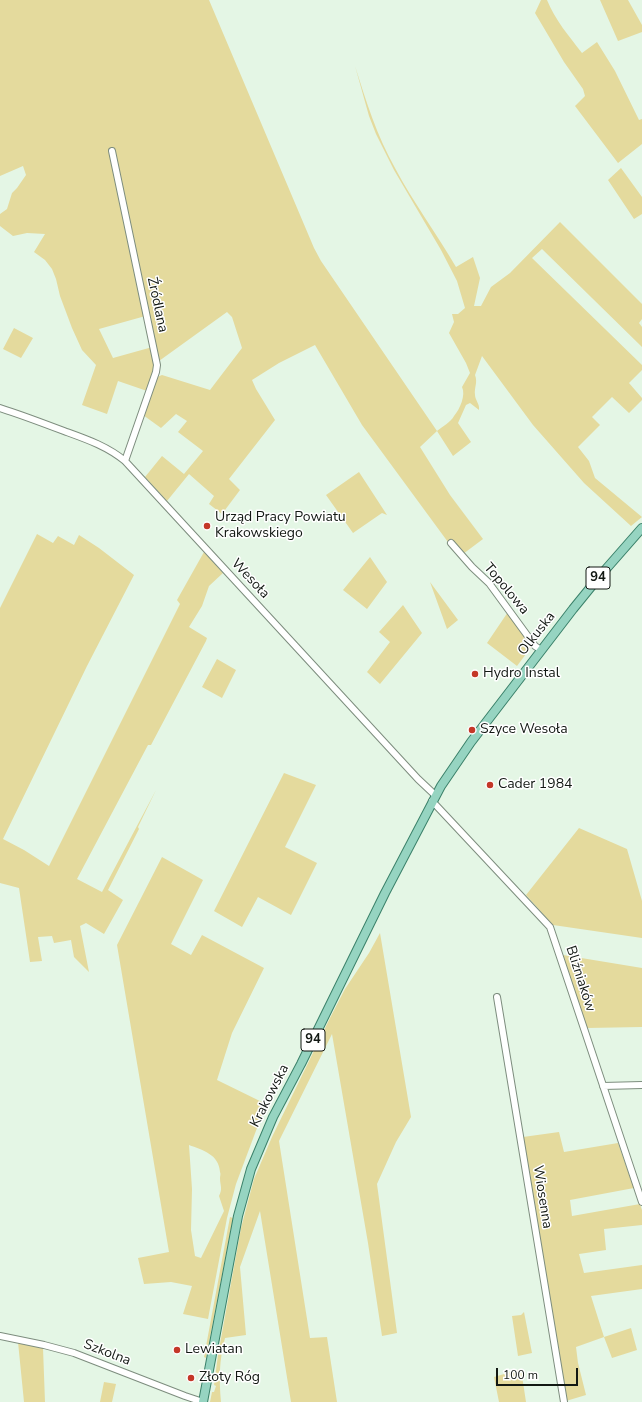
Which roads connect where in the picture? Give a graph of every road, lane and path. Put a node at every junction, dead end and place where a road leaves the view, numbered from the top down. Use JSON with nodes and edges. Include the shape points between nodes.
{"nodes":[{"id":1,"x":112,"y":151,"type":"dead end"},
{"id":2,"x":0,"y":408,"type":"edge"},
{"id":3,"x":125,"y":461,"type":"junction"},
{"id":4,"x":642,"y":530,"type":"edge"},
{"id":5,"x":451,"y":543,"type":"dead end"},
{"id":6,"x":542,"y":650,"type":"junction"},
{"id":7,"x":434,"y":798,"type":"junction"},
{"id":8,"x":497,"y":997,"type":"dead end"},
{"id":9,"x":642,"y":1085,"type":"edge"},
{"id":10,"x":603,"y":1086,"type":"junction"},
{"id":11,"x":642,"y":1202,"type":"edge"},
{"id":12,"x":0,"y":1336,"type":"edge"},
{"id":13,"x":203,"y":1402,"type":"edge"},
{"id":14,"x":564,"y":1402,"type":"edge"}],
"edges":[{"from":1,"to":3,"type":"street","name":"Źródlana","via":[[158,365]]},
{"from":2,"to":3,"type":"street","name":"Wesoła","via":[[90,441]]},
{"from":3,"to":7,"type":"street","name":"Wesoła"},
{"from":4,"to":6,"type":"main road","name":"Olkuska","number":"94","via":[[599,577]]},
{"from":5,"to":6,"type":"street","name":"Topolowa","via":[[489,583],[535,646]]},
{"from":6,"to":7,"type":"main road","name":"Olkuska","number":"94","via":[[471,742]]},
{"from":7,"to":10,"type":"street","name":"Bliźniaków","via":[[550,927]]},
{"from":7,"to":13,"type":"main road","name":"Krakowska","number":"94","via":[[273,1117],[251,1169],[237,1224]]},
{"from":8,"to":14,"type":"street","name":"Wiosenna"},
{"from":9,"to":10,"type":"street"},
{"from":10,"to":11,"type":"street","name":"Bliźniaków"},
{"from":12,"to":13,"type":"street","name":"Szkolna","via":[[44,1344],[74,1353]]}]}
